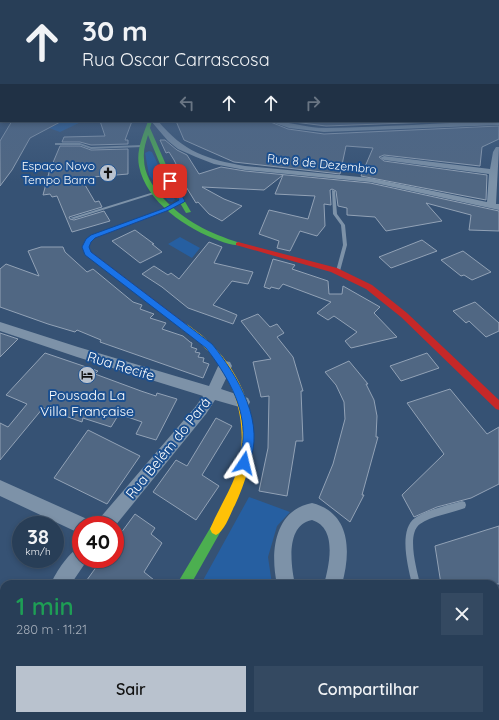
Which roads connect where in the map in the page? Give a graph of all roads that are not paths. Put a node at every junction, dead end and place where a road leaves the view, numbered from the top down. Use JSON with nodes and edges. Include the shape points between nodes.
{"nodes":[{"id":1,"x":275,"y":122,"type":"edge"},
{"id":2,"x":414,"y":122,"type":"edge"},
{"id":3,"x":151,"y":123,"type":"edge"},
{"id":4,"x":499,"y":123,"type":"edge"},
{"id":5,"x":402,"y":127,"type":"junction"},
{"id":6,"x":56,"y":144,"type":"dead end"},
{"id":7,"x":142,"y":149,"type":"junction"},
{"id":8,"x":499,"y":150,"type":"edge"},
{"id":9,"x":157,"y":151,"type":"junction"},
{"id":10,"x":384,"y":158,"type":"dead end"},
{"id":11,"x":493,"y":172,"type":"junction"},
{"id":12,"x":333,"y":191,"type":"dead end"},
{"id":13,"x":155,"y":193,"type":"junction"},
{"id":14,"x":182,"y":201,"type":"junction"},
{"id":15,"x":495,"y":207,"type":"edge"},
{"id":16,"x":167,"y":209,"type":"junction"},
{"id":17,"x":72,"y":218,"type":"dead end"},
{"id":18,"x":224,"y":239,"type":"junction"},
{"id":19,"x":338,"y":272,"type":"junction"},
{"id":20,"x":0,"y":326,"type":"edge"},
{"id":21,"x":225,"y":366,"type":"junction"},
{"id":22,"x":212,"y":394,"type":"junction"},
{"id":23,"x":243,"y":402,"type":"junction"},
{"id":24,"x":499,"y":406,"type":"edge"},
{"id":25,"x":0,"y":488,"type":"edge"},
{"id":26,"x":462,"y":505,"type":"dead end"},
{"id":27,"x":113,"y":516,"type":"edge"},
{"id":28,"x":72,"y":521,"type":"edge"},
{"id":29,"x":72,"y":567,"type":"edge"},
{"id":30,"x":63,"y":580,"type":"edge"},
{"id":31,"x":186,"y":580,"type":"edge"},
{"id":32,"x":285,"y":580,"type":"edge"},
{"id":33,"x":334,"y":580,"type":"edge"},
{"id":34,"x":415,"y":580,"type":"edge"}],
"edges":[{"from":1,"to":5,"type":"street","via":[[324,130]]},
{"from":2,"to":5,"type":"street"},
{"from":3,"to":7,"type":"main road"},
{"from":3,"to":9,"type":"main road"},
{"from":3,"to":15,"type":"street","name":"Rua 8 de Dezembro","via":[[173,142],[198,155],[228,165],[370,180]]},
{"from":4,"to":5,"type":"street"},
{"from":6,"to":7,"type":"lane"},
{"from":7,"to":9,"type":"main road"},
{"from":7,"to":13,"type":"main road","via":[[142,168]]},
{"from":8,"to":11,"type":"street","via":[[496,152]]},
{"from":9,"to":14,"type":"main road"},
{"from":10,"to":11,"type":"street"},
{"from":11,"to":15,"type":"street"},
{"from":12,"to":19,"type":"lane","via":[[335,214],[342,225],[345,245]]},
{"from":13,"to":16,"type":"main road"},
{"from":13,"to":17,"type":"lane"},
{"from":14,"to":16,"type":"main road"},
{"from":14,"to":18,"type":"main road","via":[[196,220]]},
{"from":16,"to":18,"type":"main road","via":[[202,232]]},
{"from":16,"to":21,"type":"main road","via":[[93,237],[85,247],[88,254],[209,346]]},
{"from":18,"to":19,"type":"main road"},
{"from":19,"to":24,"type":"main road","via":[[378,292]]},
{"from":20,"to":22,"type":"street","name":"Rua Recife"},
{"from":21,"to":22,"type":"street","name":"Rua Belém do Pará"},
{"from":21,"to":23,"type":"main road"},
{"from":22,"to":23,"type":"street","name":"Rua Recife"},
{"from":22,"to":27,"type":"street","name":"Rua Belém do Pará"},
{"from":23,"to":31,"type":"main road","via":[[249,440],[244,463],[233,495]]},
{"from":25,"to":28,"type":"street"},
{"from":26,"to":34,"type":"lane","via":[[417,521],[410,530],[409,541]]},
{"from":29,"to":30,"type":"street"},
{"from":32,"to":33,"type":"street","via":[[283,552],[286,536],[294,521],[306,513],[315,512],[325,518],[334,531],[339,548]]}]}
